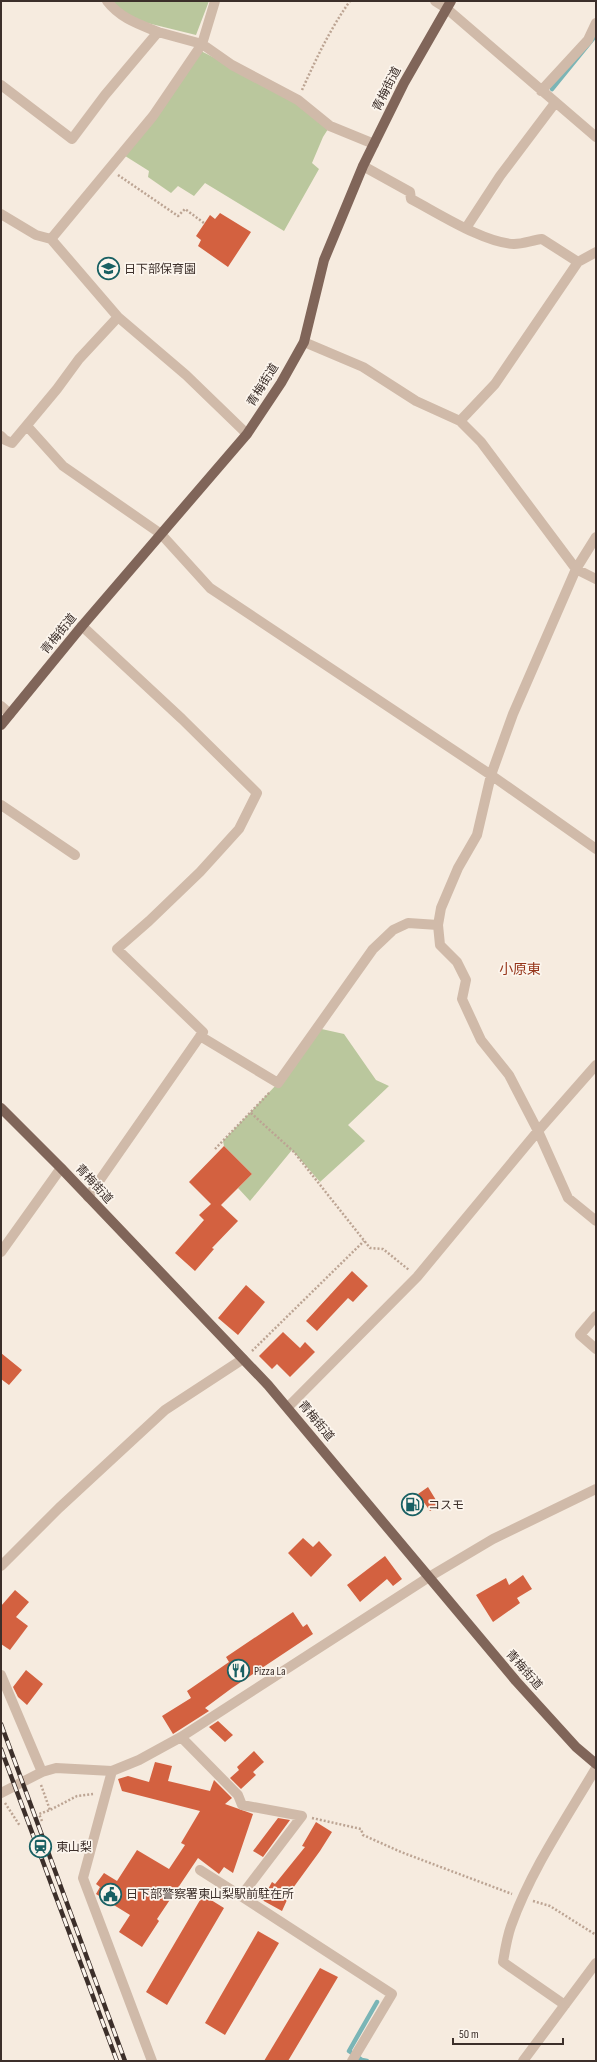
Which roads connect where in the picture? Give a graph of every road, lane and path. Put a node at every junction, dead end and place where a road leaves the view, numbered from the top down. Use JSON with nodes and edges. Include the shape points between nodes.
{"nodes":[{"id":1,"x":107,"y":1,"type":"edge"},
{"id":2,"x":215,"y":1,"type":"edge"},
{"id":3,"x":350,"y":1,"type":"edge"},
{"id":4,"x":435,"y":1,"type":"edge"},
{"id":5,"x":448,"y":4,"type":"edge"},
{"id":6,"x":596,"y":23,"type":"edge"},
{"id":7,"x":158,"y":32,"type":"junction"},
{"id":8,"x":202,"y":44,"type":"junction"},
{"id":9,"x":1,"y":85,"type":"edge"},
{"id":10,"x":541,"y":91,"type":"junction"},
{"id":11,"x":298,"y":100,"type":"junction"},
{"id":12,"x":555,"y":104,"type":"junction"},
{"id":13,"x":596,"y":137,"type":"edge"},
{"id":14,"x":374,"y":144,"type":"junction"},
{"id":15,"x":363,"y":166,"type":"junction"},
{"id":16,"x":109,"y":169,"type":"junction"},
{"id":17,"x":1,"y":214,"type":"edge"},
{"id":18,"x":204,"y":223,"type":"dead end"},
{"id":19,"x":466,"y":228,"type":"junction"},
{"id":20,"x":52,"y":239,"type":"junction"},
{"id":21,"x":596,"y":252,"type":"edge"},
{"id":22,"x":578,"y":262,"type":"junction"},
{"id":23,"x":118,"y":317,"type":"junction"},
{"id":24,"x":304,"y":342,"type":"junction"},
{"id":25,"x":460,"y":421,"type":"junction"},
{"id":26,"x":27,"y":426,"type":"junction"},
{"id":27,"x":247,"y":434,"type":"junction"},
{"id":28,"x":1,"y":436,"type":"edge"},
{"id":29,"x":161,"y":534,"type":"junction"},
{"id":30,"x":596,"y":537,"type":"edge"},
{"id":31,"x":576,"y":569,"type":"junction"},
{"id":32,"x":596,"y":579,"type":"edge"},
{"id":33,"x":82,"y":626,"type":"junction"},
{"id":34,"x":1,"y":706,"type":"edge"},
{"id":35,"x":10,"y":714,"type":"junction"},
{"id":36,"x":1,"y":725,"type":"edge"},
{"id":37,"x":491,"y":775,"type":"junction"},
{"id":38,"x":1,"y":805,"type":"edge"},
{"id":39,"x":596,"y":849,"type":"edge"},
{"id":40,"x":75,"y":856,"type":"dead end"},
{"id":41,"x":438,"y":925,"type":"junction"},
{"id":42,"x":200,"y":1036,"type":"junction"},
{"id":43,"x":596,"y":1065,"type":"edge"},
{"id":44,"x":278,"y":1083,"type":"junction"},
{"id":45,"x":1,"y":1108,"type":"edge"},
{"id":46,"x":251,"y":1113,"type":"junction"},
{"id":47,"x":538,"y":1131,"type":"junction"},
{"id":48,"x":215,"y":1149,"type":"dead end"},
{"id":49,"x":62,"y":1168,"type":"junction"},
{"id":50,"x":88,"y":1197,"type":"junction"},
{"id":51,"x":596,"y":1221,"type":"edge"},
{"id":52,"x":364,"y":1241,"type":"junction"},
{"id":53,"x":1,"y":1252,"type":"edge"},
{"id":54,"x":417,"y":1277,"type":"junction"},
{"id":55,"x":596,"y":1316,"type":"edge"},
{"id":56,"x":596,"y":1349,"type":"edge"},
{"id":57,"x":243,"y":1359,"type":"junction"},
{"id":58,"x":288,"y":1407,"type":"junction"},
{"id":59,"x":596,"y":1490,"type":"edge"},
{"id":60,"x":1,"y":1566,"type":"edge"},
{"id":61,"x":429,"y":1577,"type":"junction"},
{"id":62,"x":1,"y":1675,"type":"edge"},
{"id":63,"x":181,"y":1738,"type":"junction"},
{"id":64,"x":596,"y":1764,"type":"edge"},
{"id":65,"x":596,"y":1768,"type":"edge"},
{"id":66,"x":112,"y":1771,"type":"junction"},
{"id":67,"x":40,"y":1774,"type":"junction"},
{"id":68,"x":1,"y":1793,"type":"edge"},
{"id":69,"x":105,"y":1793,"type":"junction"},
{"id":70,"x":1,"y":1798,"type":"edge"},
{"id":71,"x":50,"y":1810,"type":"junction"},
{"id":72,"x":302,"y":1816,"type":"junction"},
{"id":73,"x":42,"y":1821,"type":"dead end"},
{"id":74,"x":20,"y":1826,"type":"dead end"},
{"id":75,"x":200,"y":1870,"type":"dead end"},
{"id":76,"x":240,"y":1896,"type":"junction"},
{"id":77,"x":523,"y":1898,"type":"junction"},
{"id":78,"x":596,"y":1935,"type":"edge"},
{"id":79,"x":596,"y":1963,"type":"edge"},
{"id":80,"x":564,"y":2005,"type":"junction"},
{"id":81,"x":152,"y":2061,"type":"edge"},
{"id":82,"x":352,"y":2061,"type":"edge"},
{"id":83,"x":523,"y":2061,"type":"edge"}],
"edges":[{"from":1,"to":7,"type":"street","via":[[116,12]]},
{"from":2,"to":8,"type":"street"},
{"from":3,"to":11,"type":"path","via":[[320,52]]},
{"from":4,"to":5,"type":"street"},
{"from":5,"to":10,"type":"street"},
{"from":5,"to":14,"type":"main road","name":"青梅街道","via":[[404,82]]},
{"from":6,"to":10,"type":"street","via":[[588,40]]},
{"from":7,"to":8,"type":"street"},
{"from":7,"to":9,"type":"street","via":[[72,139]]},
{"from":8,"to":11,"type":"street","via":[[232,65]]},
{"from":8,"to":16,"type":"street","via":[[153,116]]},
{"from":10,"to":12,"type":"street"},
{"from":11,"to":14,"type":"street","via":[[330,126]]},
{"from":12,"to":13,"type":"street"},
{"from":12,"to":19,"type":"street","via":[[500,176]]},
{"from":14,"to":15,"type":"main road","name":"青梅街道"},
{"from":15,"to":19,"type":"street","via":[[410,192],[411,199]]},
{"from":15,"to":24,"type":"main road","name":"青梅街道","via":[[324,260]]},
{"from":16,"to":18,"type":"path","via":[[178,216],[185,209]]},
{"from":16,"to":20,"type":"street"},
{"from":17,"to":20,"type":"street","via":[[36,235]]},
{"from":19,"to":22,"type":"street","via":[[514,244],[542,239]]},
{"from":20,"to":23,"type":"street"},
{"from":21,"to":22,"type":"street"},
{"from":22,"to":25,"type":"street","via":[[495,384]]},
{"from":23,"to":26,"type":"street","via":[[80,359]]},
{"from":23,"to":27,"type":"street","via":[[186,375]]},
{"from":24,"to":25,"type":"street","via":[[363,367],[416,401]]},
{"from":24,"to":27,"type":"main road","name":"青梅街道","via":[[281,383]]},
{"from":25,"to":31,"type":"street","via":[[481,442]]},
{"from":26,"to":28,"type":"street","via":[[12,443]]},
{"from":26,"to":29,"type":"street","via":[[63,466]]},
{"from":27,"to":29,"type":"main road","name":"青梅街道"},
{"from":29,"to":33,"type":"main road","name":"青梅街道"},
{"from":29,"to":37,"type":"street","via":[[210,588]]},
{"from":30,"to":31,"type":"street"},
{"from":31,"to":32,"type":"street"},
{"from":31,"to":37,"type":"street","via":[[513,714]]},
{"from":33,"to":35,"type":"main road","name":"青梅街道"},
{"from":33,"to":42,"type":"street","via":[[182,718],[257,793],[239,829],[200,872],[117,949],[204,1032]]},
{"from":34,"to":35,"type":"street"},
{"from":35,"to":36,"type":"main road","name":"青梅街道"},
{"from":37,"to":39,"type":"street"},
{"from":37,"to":41,"type":"street","via":[[477,835],[458,868],[441,908]]},
{"from":38,"to":40,"type":"street"},
{"from":41,"to":44,"type":"street","via":[[408,923],[393,930],[373,949]]},
{"from":41,"to":47,"type":"street","via":[[440,945],[457,962],[466,980],[462,999],[481,1040],[509,1075]]},
{"from":42,"to":44,"type":"street"},
{"from":42,"to":50,"type":"street"},
{"from":43,"to":47,"type":"street"},
{"from":44,"to":46,"type":"path"},
{"from":45,"to":49,"type":"main road","name":"青梅街道"},
{"from":46,"to":48,"type":"path"},
{"from":46,"to":52,"type":"path","via":[[294,1152]]},
{"from":47,"to":51,"type":"street","via":[[568,1198]]},
{"from":47,"to":54,"type":"street"},
{"from":49,"to":50,"type":"main road","name":"青梅街道"},
{"from":49,"to":53,"type":"street"},
{"from":50,"to":57,"type":"main road","name":"青梅街道"},
{"from":52,"to":54,"type":"path","via":[[370,1248],[383,1249]]},
{"from":52,"to":57,"type":"path"},
{"from":54,"to":58,"type":"street"},
{"from":55,"to":56,"type":"street","via":[[580,1335]]},
{"from":57,"to":58,"type":"main road","name":"青梅街道"},
{"from":57,"to":60,"type":"street","via":[[165,1410],[59,1508]]},
{"from":58,"to":61,"type":"main road","name":"青梅街道"},
{"from":59,"to":61,"type":"street","via":[[493,1539]]},
{"from":61,"to":63,"type":"street"},
{"from":61,"to":64,"type":"main road","name":"青梅街道","via":[[549,1719]]},
{"from":62,"to":67,"type":"street"},
{"from":63,"to":66,"type":"street"},
{"from":63,"to":72,"type":"street","via":[[238,1795],[242,1805]]},
{"from":65,"to":77,"type":"street"},
{"from":66,"to":67,"type":"street","via":[[56,1768]]},
{"from":66,"to":69,"type":"street"},
{"from":67,"to":68,"type":"street"},
{"from":67,"to":71,"type":"path"},
{"from":69,"to":71,"type":"path","via":[[77,1796]]},
{"from":69,"to":81,"type":"street","via":[[83,1878]]},
{"from":70,"to":74,"type":"path"},
{"from":71,"to":73,"type":"path","via":[[38,1814]]},
{"from":72,"to":76,"type":"street"},
{"from":72,"to":77,"type":"path","via":[[362,1829],[363,1835],[402,1852]]},
{"from":75,"to":76,"type":"street"},
{"from":76,"to":82,"type":"street","via":[[392,1994]]},
{"from":77,"to":78,"type":"path","via":[[550,1906]]},
{"from":77,"to":80,"type":"street","via":[[510,1927],[503,1962]]},
{"from":79,"to":80,"type":"street"},
{"from":80,"to":83,"type":"street"}]}
